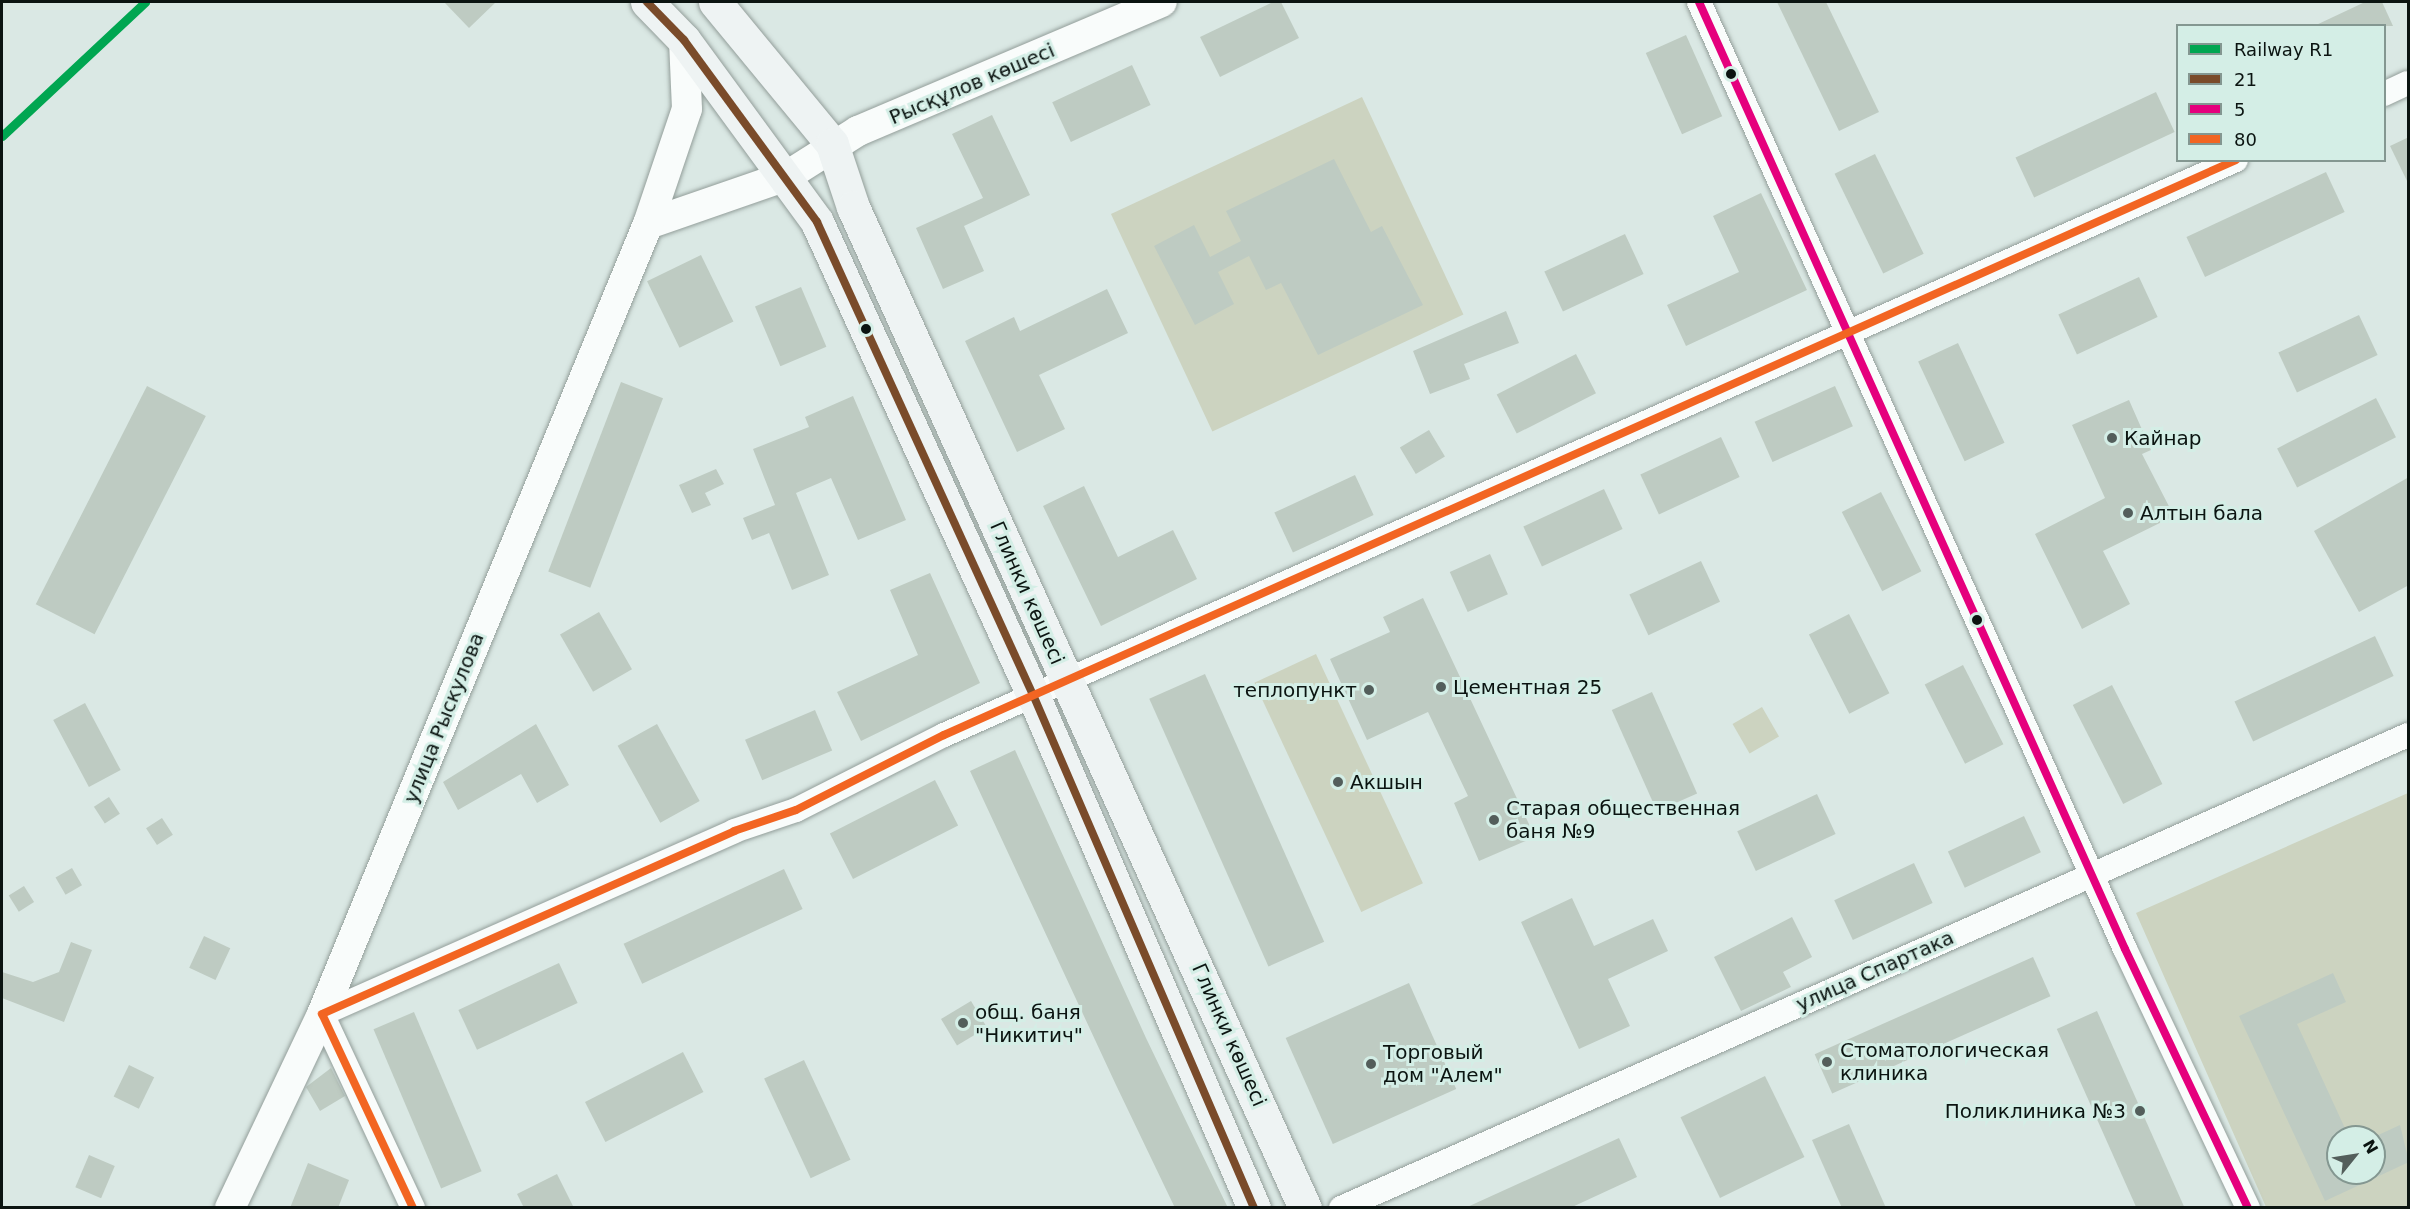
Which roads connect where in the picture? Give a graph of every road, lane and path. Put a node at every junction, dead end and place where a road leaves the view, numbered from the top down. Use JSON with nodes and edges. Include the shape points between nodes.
{"nodes":[{"id":1,"x":647,"y":2,"type":"edge"},
{"id":2,"x":715,"y":2,"type":"edge"},
{"id":3,"x":1162,"y":2,"type":"edge"},
{"id":4,"x":1699,"y":2,"type":"edge"},
{"id":5,"x":684,"y":40,"type":"junction"},
{"id":6,"x":2409,"y":83,"type":"edge"},
{"id":7,"x":2386,"y":94,"type":"edge"},
{"id":8,"x":832,"y":144,"type":"junction"},
{"id":9,"x":2232,"y":162,"type":"edge"},
{"id":10,"x":787,"y":176,"type":"junction"},
{"id":11,"x":648,"y":224,"type":"junction"},
{"id":12,"x":1849,"y":334,"type":"junction"},
{"id":13,"x":1067,"y":682,"type":"junction"},
{"id":14,"x":1034,"y":698,"type":"junction"},
{"id":15,"x":2409,"y":735,"type":"edge"},
{"id":16,"x":2092,"y":870,"type":"junction"},
{"id":17,"x":322,"y":1014,"type":"junction"},
{"id":18,"x":230,"y":1208,"type":"edge"},
{"id":19,"x":413,"y":1208,"type":"edge"},
{"id":20,"x":1254,"y":1208,"type":"edge"},
{"id":21,"x":1305,"y":1208,"type":"edge"},
{"id":22,"x":1341,"y":1208,"type":"edge"},
{"id":23,"x":2248,"y":1208,"type":"edge"}],
"edges":[{"from":1,"to":5,"type":"main road","name":"Глинки көшесі"},
{"from":2,"to":8,"type":"main road","name":"Глинки көшесі"},
{"from":3,"to":8,"type":"street","name":"Рысқұлов көшесі"},
{"from":4,"to":12,"type":"street"},
{"from":5,"to":10,"type":"main road","name":"Глинки көшесі"},
{"from":5,"to":11,"type":"street","name":"улица Рыскулова","via":[[687,109]]},
{"from":6,"to":7,"type":"street"},
{"from":8,"to":10,"type":"street","name":"Рысқұлов көшесі"},
{"from":8,"to":13,"type":"main road","name":"Глинки көшесі","via":[[853,207]]},
{"from":9,"to":12,"type":"street"},
{"from":10,"to":11,"type":"street"},
{"from":10,"to":14,"type":"main road","name":"Глинки көшесі","via":[[817,222]]},
{"from":11,"to":17,"type":"street","name":"улица Рыскулова"},
{"from":12,"to":13,"type":"street"},
{"from":12,"to":16,"type":"street"},
{"from":13,"to":14,"type":"street"},
{"from":13,"to":21,"type":"main road","name":"Глинки көшесі"},
{"from":14,"to":17,"type":"street","via":[[944,735],[796,810],[734,831]]},
{"from":14,"to":20,"type":"main road","name":"Глинки көшесі"},
{"from":15,"to":16,"type":"street","name":"улица Спартака"},
{"from":16,"to":22,"type":"street","name":"улица Спартака"},
{"from":16,"to":23,"type":"street"},
{"from":17,"to":18,"type":"street","name":"улица Рыскулова"},
{"from":17,"to":19,"type":"street"}]}
